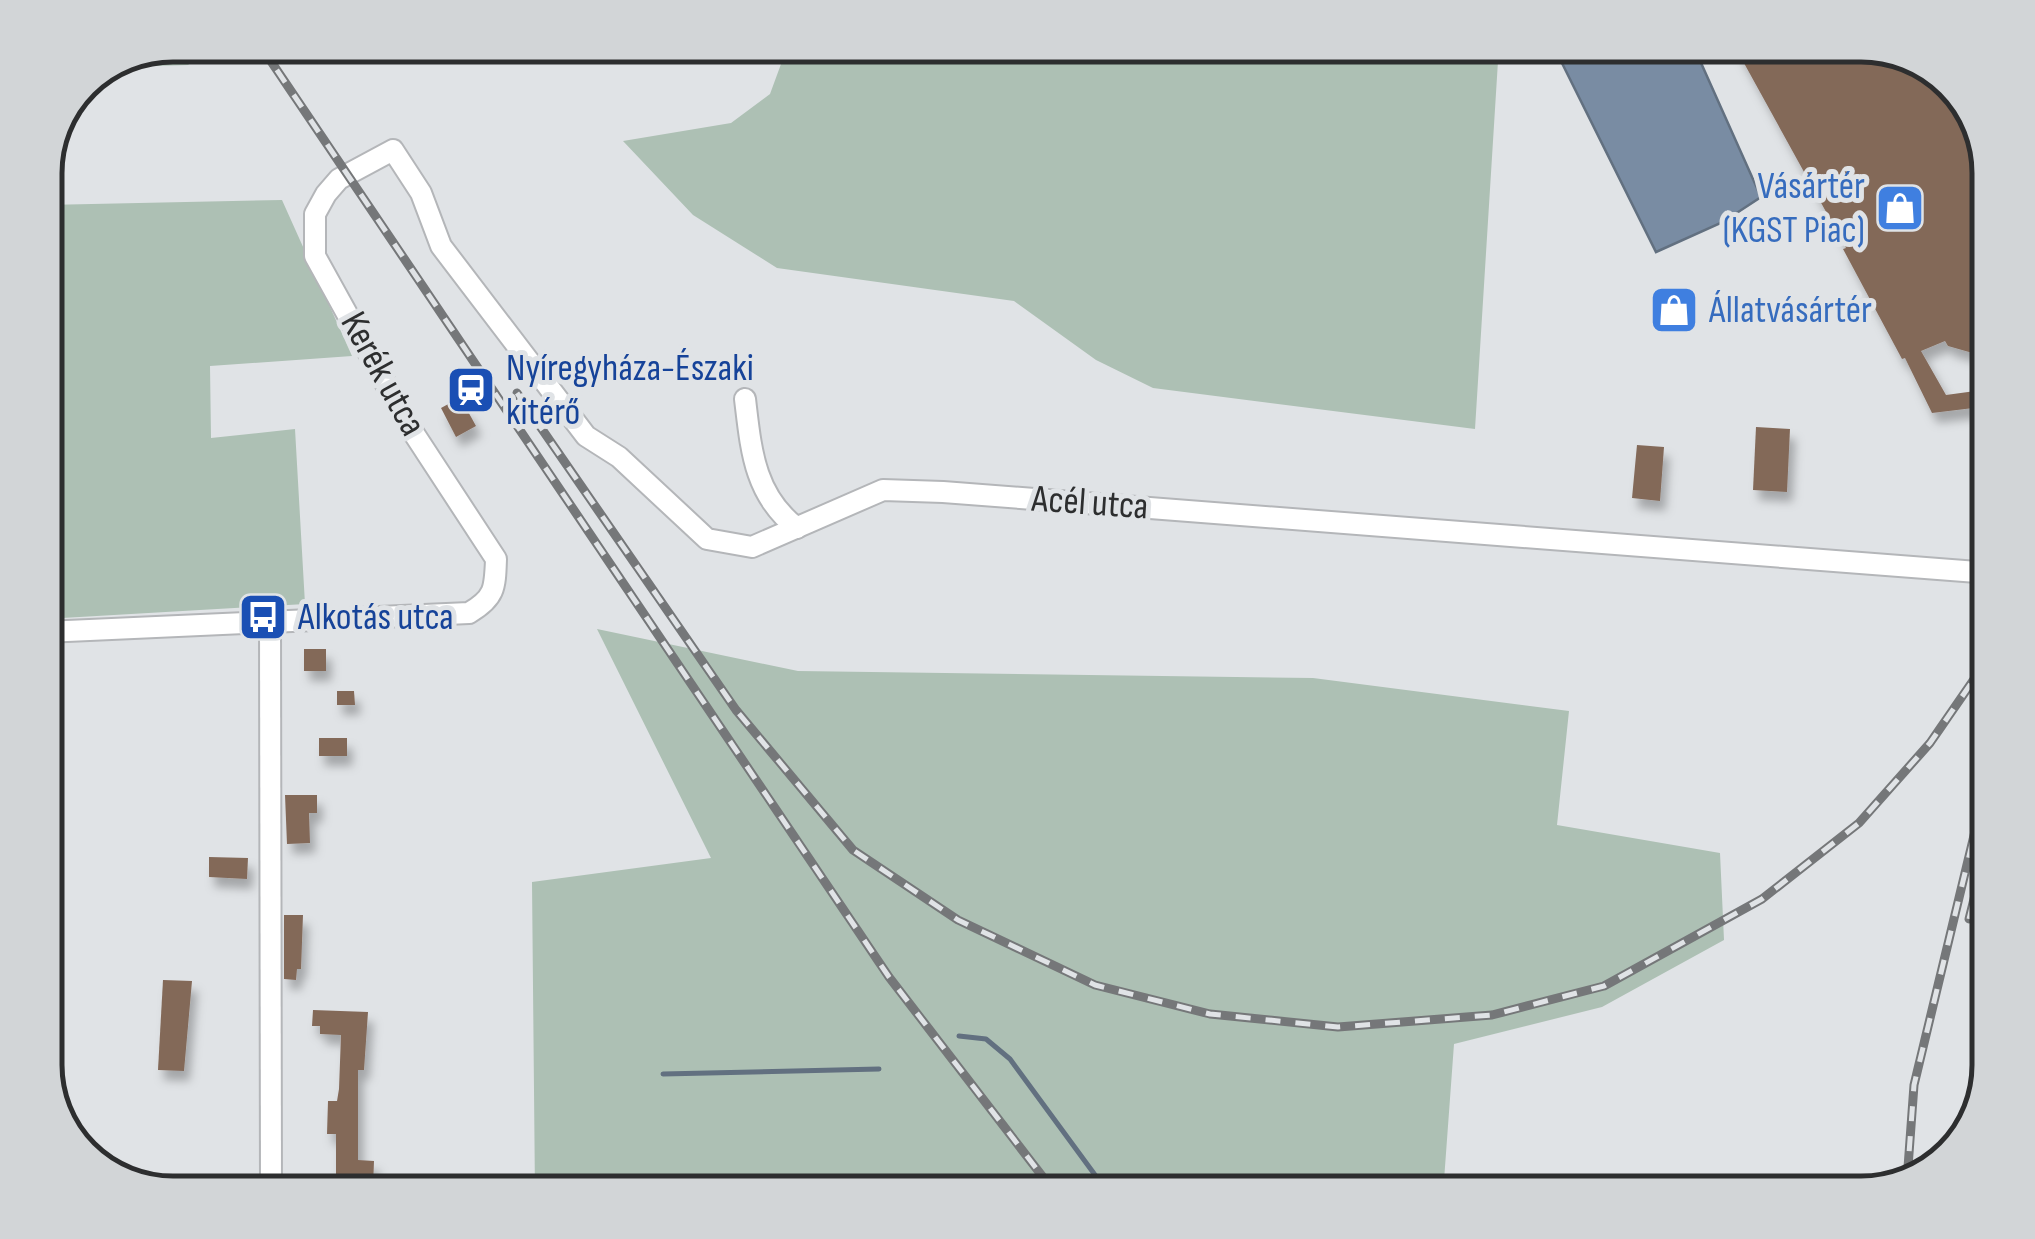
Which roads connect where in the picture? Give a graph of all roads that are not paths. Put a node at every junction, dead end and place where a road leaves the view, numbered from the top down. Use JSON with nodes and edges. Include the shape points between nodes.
{"nodes":[{"id":1,"x":393,"y":150,"type":"joint"},
{"id":2,"x":745,"y":399,"type":"dead end"},
{"id":3,"x":797,"y":528,"type":"junction"},
{"id":4,"x":1972,"y":572,"type":"edge"},
{"id":5,"x":270,"y":624,"type":"junction"},
{"id":6,"x":63,"y":631,"type":"edge"},
{"id":7,"x":271,"y":1176,"type":"edge"}],
"edges":[{"from":1,"to":3,"type":"street","name":"Acél utca","via":[[421,194],[441,246],[586,436],[619,456],[707,539],[752,547]]},
{"from":1,"to":5,"type":"street","name":"Kerék utca","via":[[339,179],[326,194],[315,214],[314,256],[410,426],[496,559],[496,585],[486,603],[469,613]]},
{"from":2,"to":3,"type":"street","via":[[755,472]]},
{"from":3,"to":4,"type":"street","name":"Acél utca","via":[[883,490],[943,492]]},
{"from":5,"to":6,"type":"street"},
{"from":5,"to":7,"type":"street"}]}
